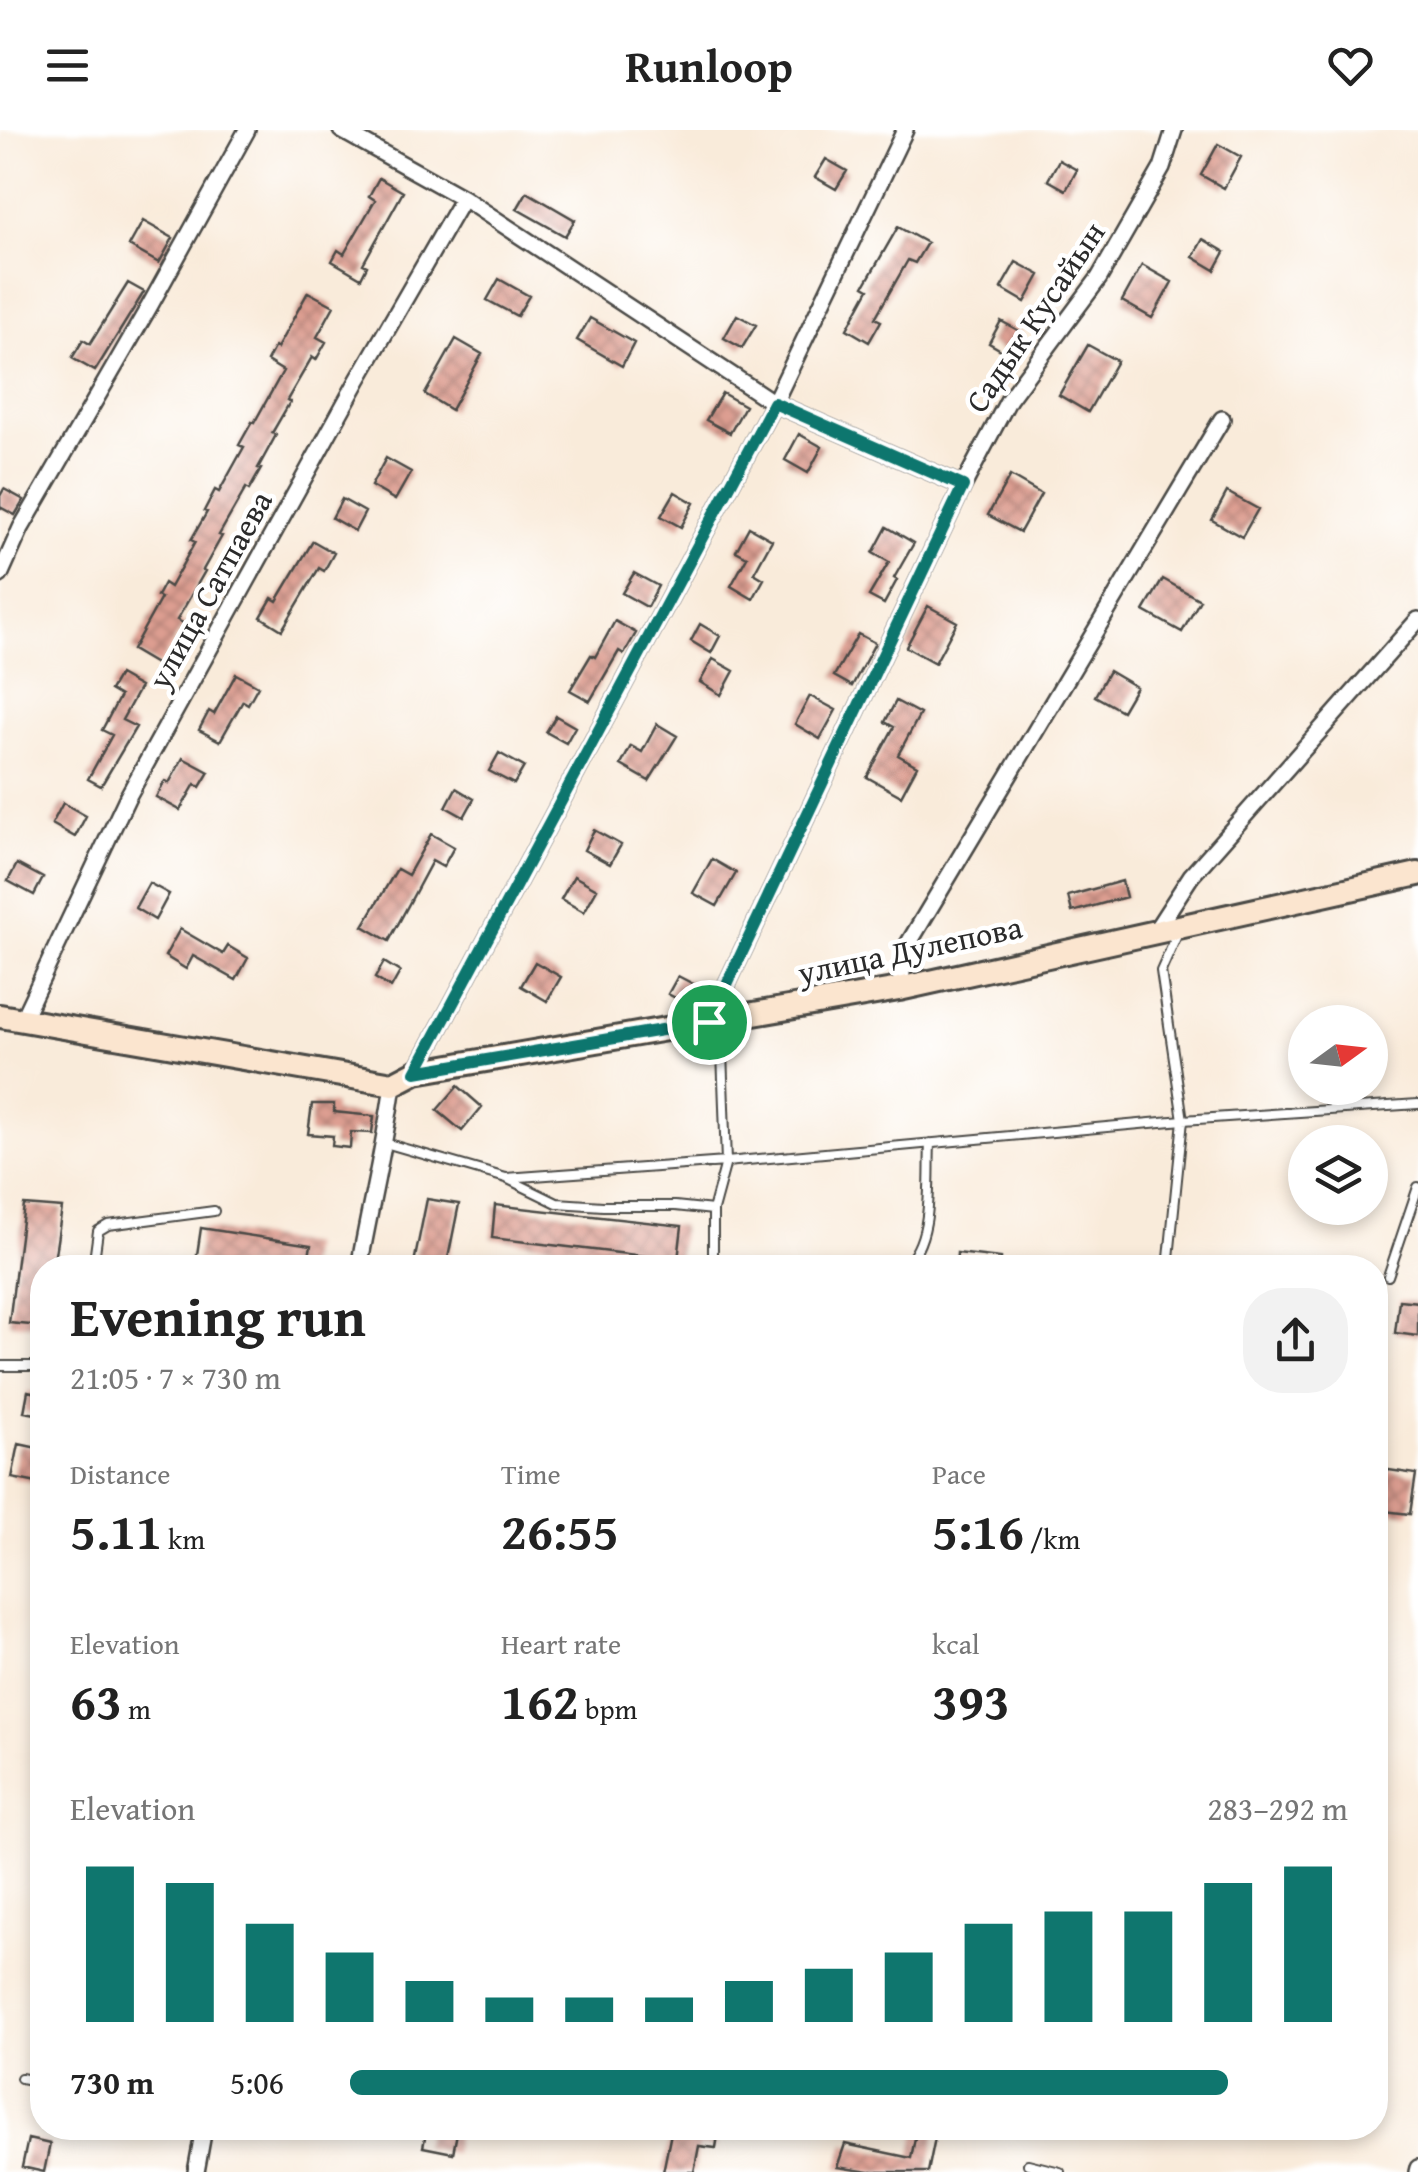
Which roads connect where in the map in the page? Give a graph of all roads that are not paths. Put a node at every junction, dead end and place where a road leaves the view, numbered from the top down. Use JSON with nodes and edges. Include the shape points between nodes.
{"nodes":[{"id":1,"x":247,"y":130,"type":"edge"},
{"id":2,"x":341,"y":130,"type":"edge"},
{"id":3,"x":905,"y":130,"type":"edge"},
{"id":4,"x":1174,"y":130,"type":"edge"},
{"id":5,"x":366,"y":136,"type":"edge"},
{"id":6,"x":463,"y":198,"type":"junction"},
{"id":7,"x":774,"y":403,"type":"junction"},
{"id":8,"x":1222,"y":419,"type":"dead end"},
{"id":9,"x":963,"y":486,"type":"junction"},
{"id":10,"x":0,"y":575,"type":"edge"},
{"id":11,"x":1418,"y":620,"type":"edge"},
{"id":12,"x":1418,"y":874,"type":"edge"},
{"id":13,"x":1182,"y":924,"type":"junction"},
{"id":14,"x":1156,"y":930,"type":"junction"},
{"id":15,"x":899,"y":989,"type":"junction"},
{"id":16,"x":11,"y":1017,"type":"edge"},
{"id":17,"x":715,"y":1021,"type":"junction"},
{"id":18,"x":416,"y":1072,"type":"junction"},
{"id":19,"x":393,"y":1084,"type":"junction"},
{"id":20,"x":1418,"y":1104,"type":"edge"},
{"id":21,"x":1183,"y":1120,"type":"junction"},
{"id":22,"x":385,"y":1143,"type":"junction"},
{"id":23,"x":930,"y":1143,"type":"junction"},
{"id":24,"x":726,"y":1162,"type":"junction"},
{"id":25,"x":506,"y":1178,"type":"junction"},
{"id":26,"x":1418,"y":1187,"type":"edge"},
{"id":27,"x":713,"y":1210,"type":"junction"},
{"id":28,"x":214,"y":1211,"type":"dead end"},
{"id":29,"x":95,"y":1255,"type":"edge"},
{"id":30,"x":361,"y":1255,"type":"edge"},
{"id":31,"x":713,"y":1255,"type":"edge"},
{"id":32,"x":915,"y":1255,"type":"edge"},
{"id":33,"x":1169,"y":1255,"type":"edge"},
{"id":34,"x":1388,"y":1276,"type":"dead end"},
{"id":35,"x":0,"y":1366,"type":"edge"},
{"id":36,"x":30,"y":1366,"type":"edge"},
{"id":37,"x":21,"y":2078,"type":"dead end"},
{"id":38,"x":30,"y":2080,"type":"edge"},
{"id":39,"x":202,"y":2140,"type":"edge"},
{"id":40,"x":1028,"y":2164,"type":"dead end"},
{"id":41,"x":196,"y":2172,"type":"edge"},
{"id":42,"x":1060,"y":2172,"type":"edge"}],
"edges":[{"from":1,"to":10,"type":"street"},
{"from":2,"to":5,"type":"street"},
{"from":3,"to":7,"type":"street"},
{"from":4,"to":9,"type":"street","name":"Садык Кусайын","via":[[1162,168],[1100,278],[1008,399]]},
{"from":5,"to":6,"type":"street"},
{"from":6,"to":7,"type":"street"},
{"from":6,"to":16,"type":"street","name":"улица Сатпаева"},
{"from":7,"to":9,"type":"street"},
{"from":7,"to":18,"type":"street"},
{"from":8,"to":15,"type":"street","via":[[907,946]]},
{"from":9,"to":17,"type":"street","name":"Садык Кусайын"},
{"from":11,"to":14,"type":"street","via":[[1191,876]]},
{"from":12,"to":13,"type":"street","name":"улица Дулепова"},
{"from":13,"to":14,"type":"street","name":"улица Дулепова"},
{"from":13,"to":21,"type":"lane","via":[[1162,971]]},
{"from":14,"to":15,"type":"street","name":"улица Дулепова"},
{"from":15,"to":17,"type":"street","name":"улица Дулепова"},
{"from":16,"to":19,"type":"street"},
{"from":17,"to":18,"type":"street","name":"улица Дулепова"},
{"from":17,"to":24,"type":"lane"},
{"from":18,"to":19,"type":"street","name":"улица Дулепова"},
{"from":19,"to":22,"type":"street"},
{"from":20,"to":21,"type":"lane"},
{"from":21,"to":23,"type":"lane"},
{"from":21,"to":33,"type":"lane"},
{"from":22,"to":25,"type":"lane"},
{"from":22,"to":30,"type":"street"},
{"from":23,"to":24,"type":"lane"},
{"from":23,"to":32,"type":"lane","via":[[926,1232]]},
{"from":24,"to":25,"type":"lane"},
{"from":24,"to":27,"type":"lane"},
{"from":25,"to":27,"type":"lane","via":[[557,1203]]},
{"from":26,"to":34,"type":"lane"},
{"from":27,"to":31,"type":"lane"},
{"from":28,"to":29,"type":"lane","via":[[108,1225],[98,1231]]},
{"from":35,"to":36,"type":"lane"},
{"from":37,"to":38,"type":"lane"},
{"from":39,"to":41,"type":"street"},
{"from":40,"to":42,"type":"lane"}]}
